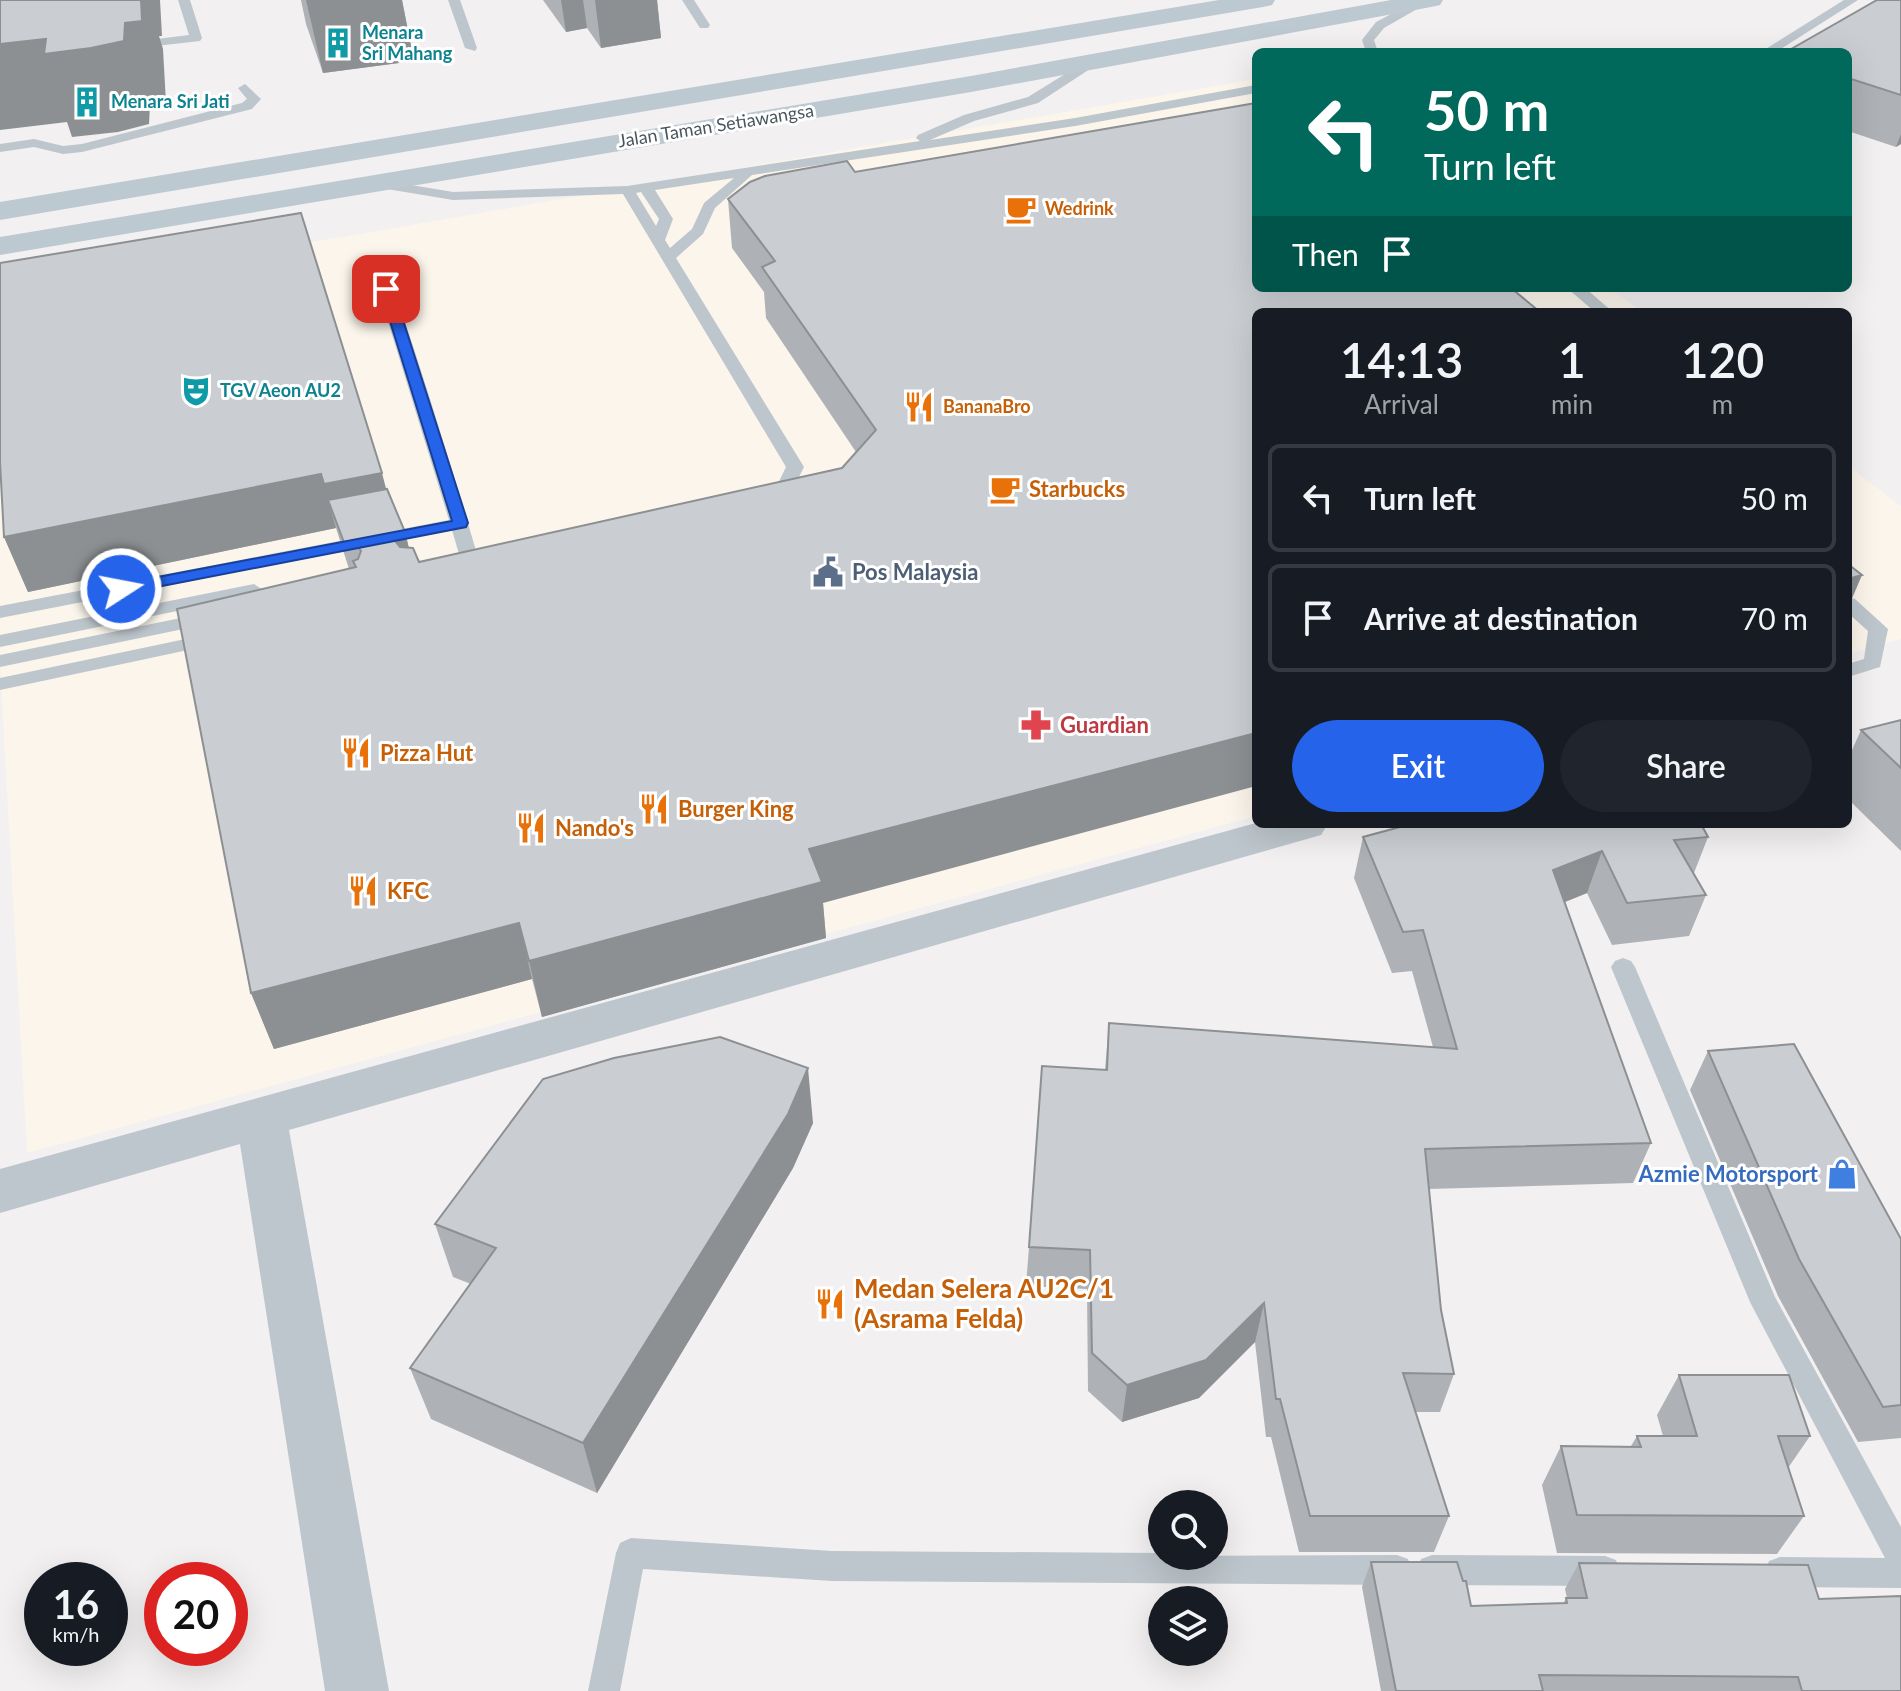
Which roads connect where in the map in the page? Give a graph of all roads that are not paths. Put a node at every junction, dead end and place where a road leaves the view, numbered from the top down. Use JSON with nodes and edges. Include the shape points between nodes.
{"nodes":[{"id":1,"x":184,"y":0,"type":"edge"},
{"id":2,"x":454,"y":0,"type":"edge"},
{"id":3,"x":688,"y":0,"type":"edge"},
{"id":4,"x":1263,"y":0,"type":"edge"},
{"id":5,"x":1428,"y":0,"type":"edge"},
{"id":6,"x":1852,"y":0,"type":"edge"},
{"id":7,"x":704,"y":25,"type":"dead end"},
{"id":8,"x":121,"y":48,"type":"edge"},
{"id":9,"x":471,"y":48,"type":"dead end"},
{"id":10,"x":1371,"y":48,"type":"edge"},
{"id":11,"x":1774,"y":48,"type":"edge"},
{"id":12,"x":1091,"y":62,"type":"junction"},
{"id":13,"x":245,"y":88,"type":"dead end"},
{"id":14,"x":1252,"y":90,"type":"edge"},
{"id":15,"x":1236,"y":92,"type":"junction"},
{"id":16,"x":1033,"y":100,"type":"junction"},
{"id":17,"x":1252,"y":102,"type":"edge"},
{"id":18,"x":1075,"y":122,"type":"junction"},
{"id":19,"x":0,"y":148,"type":"edge"},
{"id":20,"x":897,"y":150,"type":"junction"},
{"id":21,"x":749,"y":173,"type":"junction"},
{"id":22,"x":370,"y":182,"type":"junction"},
{"id":23,"x":646,"y":188,"type":"junction"},
{"id":24,"x":627,"y":190,"type":"junction"},
{"id":25,"x":0,"y":211,"type":"edge"},
{"id":26,"x":657,"y":242,"type":"junction"},
{"id":27,"x":7,"y":246,"type":"edge"},
{"id":28,"x":667,"y":258,"type":"junction"},
{"id":29,"x":386,"y":289,"type":"dead end"},
{"id":30,"x":1580,"y":292,"type":"edge"},
{"id":31,"x":1600,"y":308,"type":"edge"},
{"id":32,"x":760,"y":513,"type":"edge"},
{"id":33,"x":460,"y":523,"type":"junction"},
{"id":34,"x":478,"y":585,"type":"edge"},
{"id":35,"x":1852,"y":606,"type":"edge"},
{"id":36,"x":0,"y":612,"type":"edge"},
{"id":37,"x":240,"y":634,"type":"edge"},
{"id":38,"x":0,"y":641,"type":"edge"},
{"id":39,"x":0,"y":661,"type":"edge"},
{"id":40,"x":1852,"y":670,"type":"edge"},
{"id":41,"x":0,"y":684,"type":"edge"},
{"id":42,"x":1292,"y":828,"type":"edge"},
{"id":43,"x":1623,"y":967,"type":"dead end"},
{"id":44,"x":261,"y":1117,"type":"junction"},
{"id":45,"x":0,"y":1191,"type":"edge"},
{"id":46,"x":1901,"y":1557,"type":"edge"},
{"id":47,"x":1630,"y":1571,"type":"edge"},
{"id":48,"x":1757,"y":1572,"type":"edge"},
{"id":49,"x":1901,"y":1573,"type":"edge"},
{"id":50,"x":357,"y":1691,"type":"edge"},
{"id":51,"x":604,"y":1691,"type":"edge"}],
"edges":[{"from":1,"to":8,"type":"lane","via":[[196,38]]},
{"from":2,"to":9,"type":"lane"},
{"from":3,"to":7,"type":"lane"},
{"from":4,"to":25,"type":"main road","name":"Jalan Taman Setiawangsa"},
{"from":5,"to":10,"type":"lane","via":[[1380,25],[1368,40]]},
{"from":5,"to":12,"type":"main road","name":"Jalan Taman Setiawangsa"},
{"from":6,"to":11,"type":"lane"},
{"from":12,"to":16,"type":"lane"},
{"from":12,"to":22,"type":"main road","name":"Jalan Taman Setiawangsa"},
{"from":13,"to":19,"type":"lane","via":[[254,99],[247,106],[82,148],[34,143]]},
{"from":14,"to":15,"type":"lane"},
{"from":15,"to":17,"type":"lane"},
{"from":15,"to":18,"type":"lane"},
{"from":16,"to":18,"type":"lane"},
{"from":16,"to":20,"type":"lane","via":[[969,118]]},
{"from":18,"to":20,"type":"lane"},
{"from":20,"to":21,"type":"lane"},
{"from":21,"to":23,"type":"lane"},
{"from":21,"to":28,"type":"lane","via":[[724,190],[726,207],[715,229]]},
{"from":22,"to":24,"type":"lane","via":[[453,196]]},
{"from":22,"to":27,"type":"main road","name":"Jalan Taman Setiawangsa"},
{"from":23,"to":24,"type":"lane"},
{"from":23,"to":26,"type":"lane","via":[[666,219]]},
{"from":24,"to":26,"type":"lane"},
{"from":26,"to":28,"type":"lane"},
{"from":28,"to":32,"type":"lane","via":[[795,467],[780,499]]},
{"from":29,"to":33,"type":"lane"},
{"from":30,"to":31,"type":"lane"},
{"from":33,"to":34,"type":"lane"},
{"from":33,"to":36,"type":"lane"},
{"from":35,"to":40,"type":"lane","via":[[1878,629],[1873,663]]},
{"from":37,"to":41,"type":"lane"},
{"from":38,"to":39,"type":"lane","via":[[258,598]]},
{"from":42,"to":44,"type":"street"},
{"from":43,"to":46,"type":"lane","via":[[1764,1302]]},
{"from":44,"to":45,"type":"street"},
{"from":44,"to":50,"type":"street"},
{"from":47,"to":51,"type":"lane","via":[[832,1566],[631,1553]]},
{"from":48,"to":49,"type":"lane"}]}
